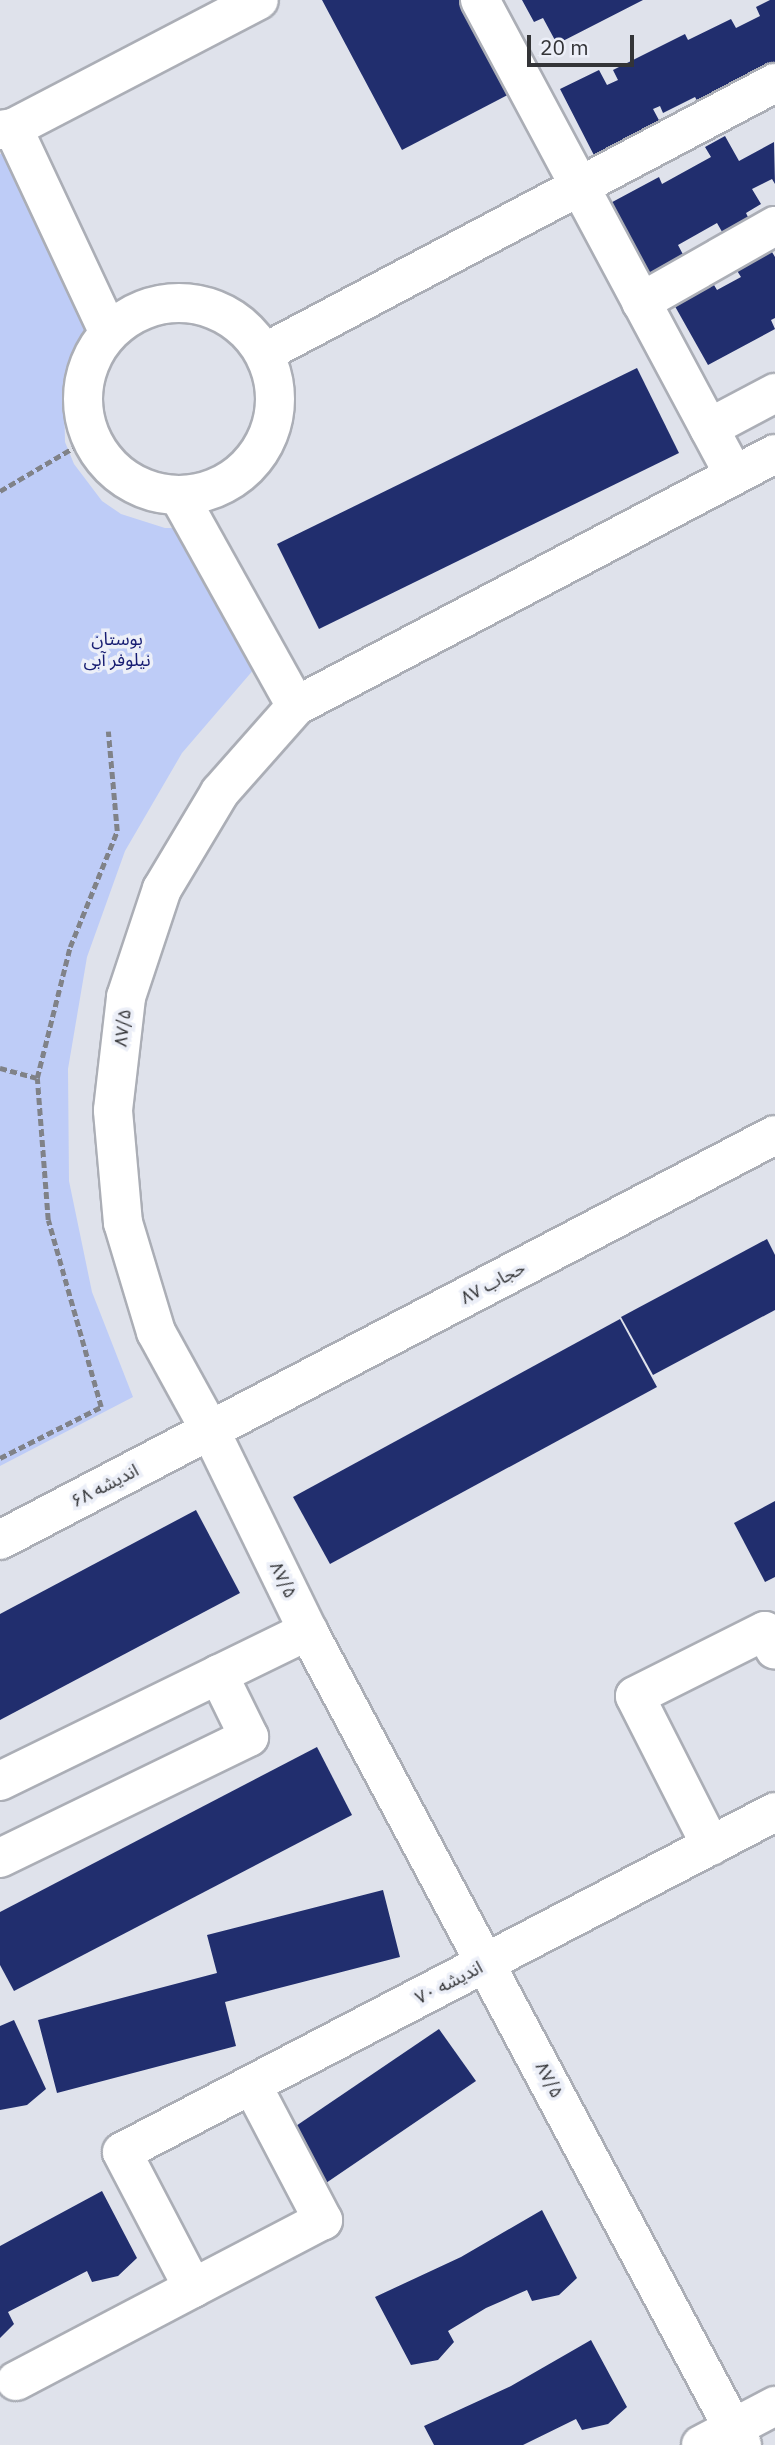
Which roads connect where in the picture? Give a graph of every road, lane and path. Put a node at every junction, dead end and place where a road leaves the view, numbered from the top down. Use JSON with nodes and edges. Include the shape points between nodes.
{"nodes":[{"id":1,"x":260,"y":0,"type":"edge"},
{"id":2,"x":480,"y":0,"type":"edge"},
{"id":3,"x":772,"y":93,"type":"edge"},
{"id":4,"x":7,"y":129,"type":"edge"},
{"id":5,"x":579,"y":187,"type":"junction"},
{"id":6,"x":775,"y":226,"type":"edge"},
{"id":7,"x":641,"y":302,"type":"junction"},
{"id":8,"x":109,"y":333,"type":"junction"},
{"id":9,"x":264,"y":353,"type":"junction"},
{"id":10,"x":775,"y":393,"type":"edge"},
{"id":11,"x":709,"y":428,"type":"junction"},
{"id":12,"x":90,"y":438,"type":"junction"},
{"id":13,"x":775,"y":454,"type":"edge"},
{"id":14,"x":734,"y":475,"type":"junction"},
{"id":15,"x":0,"y":491,"type":"edge"},
{"id":16,"x":178,"y":496,"type":"junction"},
{"id":17,"x":296,"y":706,"type":"junction"},
{"id":18,"x":108,"y":732,"type":"dead end"},
{"id":19,"x":0,"y":1068,"type":"edge"},
{"id":20,"x":37,"y":1078,"type":"junction"},
{"id":21,"x":775,"y":1135,"type":"edge"},
{"id":22,"x":211,"y":1432,"type":"junction"},
{"id":23,"x":0,"y":1458,"type":"edge"},
{"id":24,"x":0,"y":1540,"type":"edge"},
{"id":25,"x":308,"y":1631,"type":"junction"},
{"id":26,"x":775,"y":1650,"type":"edge"},
{"id":27,"x":218,"y":1674,"type":"junction"},
{"id":28,"x":0,"y":1781,"type":"edge"},
{"id":29,"x":775,"y":1812,"type":"edge"},
{"id":30,"x":711,"y":1846,"type":"junction"},
{"id":31,"x":0,"y":1858,"type":"edge"},
{"id":32,"x":487,"y":1963,"type":"junction"},
{"id":33,"x":252,"y":2085,"type":"junction"},
{"id":34,"x":193,"y":2288,"type":"junction"},
{"id":35,"x":16,"y":2381,"type":"dead end"},
{"id":36,"x":775,"y":2406,"type":"edge"},
{"id":37,"x":725,"y":2439,"type":"edge"}],
"edges":[{"from":1,"to":4,"type":"street"},
{"from":2,"to":5,"type":"street"},
{"from":3,"to":5,"type":"street"},
{"from":4,"to":8,"type":"street"},
{"from":5,"to":7,"type":"street"},
{"from":5,"to":9,"type":"street"},
{"from":6,"to":7,"type":"street"},
{"from":7,"to":11,"type":"street"},
{"from":8,"to":9,"type":"street","via":[[139,310],[177,302],[213,309],[246,329]]},
{"from":8,"to":12,"type":"street","via":[[89,364],[82,402]]},
{"from":9,"to":16,"type":"street","via":[[276,398],[270,433],[250,465],[219,487]]},
{"from":10,"to":11,"type":"street"},
{"from":11,"to":14,"type":"street"},
{"from":12,"to":15,"type":"path"},
{"from":12,"to":16,"type":"street","via":[[114,471],[145,489]]},
{"from":13,"to":14,"type":"street"},
{"from":14,"to":17,"type":"street"},
{"from":16,"to":17,"type":"street"},
{"from":17,"to":22,"type":"street","name":"۸۷/۵","via":[[220,792],[162,890],[127,998],[113,1110],[123,1223],[156,1332]]},
{"from":18,"to":20,"type":"path","via":[[117,831],[70,947]]},
{"from":19,"to":20,"type":"path"},
{"from":20,"to":23,"type":"path","via":[[48,1220],[101,1407]]},
{"from":21,"to":22,"type":"street","name":"حجاب ۸۷"},
{"from":22,"to":24,"type":"street","name":"اندیشه ۶۸"},
{"from":22,"to":25,"type":"street","name":"۸۷/۵"},
{"from":25,"to":27,"type":"street"},
{"from":25,"to":32,"type":"street","name":"۸۷/۵"},
{"from":26,"to":30,"type":"street","via":[[765,1631],[635,1696]]},
{"from":27,"to":28,"type":"street"},
{"from":27,"to":31,"type":"street","via":[[249,1737]]},
{"from":29,"to":30,"type":"street","name":"اندیشه ۷۰"},
{"from":30,"to":32,"type":"street","name":"اندیشه ۷۰"},
{"from":32,"to":33,"type":"street","name":"اندیشه ۷۰"},
{"from":32,"to":37,"type":"street","name":"۸۷/۵"},
{"from":33,"to":34,"type":"street","via":[[323,2220]]},
{"from":33,"to":34,"type":"street","name":"اندیشه ۷۰","via":[[122,2152]]},
{"from":34,"to":35,"type":"street"},
{"from":36,"to":37,"type":"street"}]}
